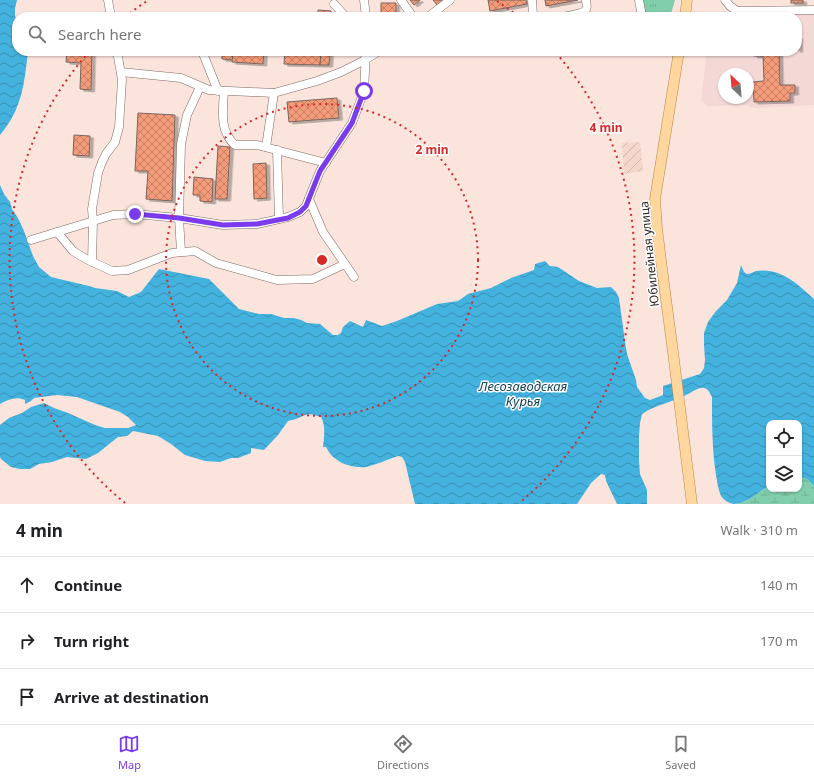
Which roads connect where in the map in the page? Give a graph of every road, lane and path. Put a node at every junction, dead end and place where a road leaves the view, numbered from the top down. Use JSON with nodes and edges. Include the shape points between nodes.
{"nodes":[{"id":1,"x":108,"y":0,"type":"edge"},
{"id":2,"x":364,"y":0,"type":"edge"},
{"id":3,"x":401,"y":0,"type":"edge"},
{"id":4,"x":450,"y":0,"type":"edge"},
{"id":5,"x":532,"y":0,"type":"edge"},
{"id":6,"x":586,"y":0,"type":"edge"},
{"id":7,"x":639,"y":0,"type":"edge"},
{"id":8,"x":687,"y":0,"type":"edge"},
{"id":9,"x":725,"y":0,"type":"edge"},
{"id":10,"x":334,"y":4,"type":"dead end"},
{"id":11,"x":814,"y":10,"type":"edge"},
{"id":12,"x":110,"y":12,"type":"edge"},
{"id":13,"x":341,"y":12,"type":"edge"},
{"id":14,"x":365,"y":12,"type":"edge"},
{"id":15,"x":409,"y":12,"type":"edge"},
{"id":16,"x":434,"y":12,"type":"edge"},
{"id":17,"x":533,"y":12,"type":"edge"},
{"id":18,"x":584,"y":12,"type":"edge"},
{"id":19,"x":641,"y":12,"type":"edge"},
{"id":20,"x":686,"y":12,"type":"edge"},
{"id":21,"x":118,"y":56,"type":"edge"},
{"id":22,"x":204,"y":56,"type":"edge"},
{"id":23,"x":365,"y":56,"type":"edge"},
{"id":24,"x":371,"y":56,"type":"edge"},
{"id":25,"x":678,"y":56,"type":"edge"},
{"id":26,"x":365,"y":60,"type":"junction"},
{"id":27,"x":121,"y":72,"type":"junction"},
{"id":28,"x":200,"y":87,"type":"junction"},
{"id":29,"x":221,"y":91,"type":"junction"},
{"id":30,"x":274,"y":94,"type":"junction"},
{"id":31,"x":266,"y":147,"type":"junction"},
{"id":32,"x":277,"y":150,"type":"junction"},
{"id":33,"x":326,"y":162,"type":"junction"},
{"id":34,"x":309,"y":199,"type":"junction"},
{"id":35,"x":179,"y":218,"type":"junction"},
{"id":36,"x":279,"y":219,"type":"junction"},
{"id":37,"x":93,"y":221,"type":"junction"},
{"id":38,"x":57,"y":232,"type":"junction"},
{"id":39,"x":31,"y":240,"type":"dead end"},
{"id":40,"x":182,"y":252,"type":"junction"},
{"id":41,"x":92,"y":262,"type":"junction"},
{"id":42,"x":345,"y":264,"type":"junction"},
{"id":43,"x":354,"y":277,"type":"dead end"},
{"id":44,"x":692,"y":504,"type":"edge"}],
"edges":[{"from":1,"to":12,"type":"street"},
{"from":2,"to":14,"type":"street"},
{"from":3,"to":15,"type":"street"},
{"from":4,"to":16,"type":"street"},
{"from":5,"to":17,"type":"street"},
{"from":6,"to":18,"type":"street","via":[[587,8]]},
{"from":7,"to":19,"type":"street"},
{"from":8,"to":20,"type":"main road"},
{"from":9,"to":11,"type":"street","via":[[737,11]]},
{"from":10,"to":13,"type":"street"},
{"from":21,"to":27,"type":"street"},
{"from":22,"to":29,"type":"street"},
{"from":23,"to":26,"type":"street"},
{"from":24,"to":26,"type":"street"},
{"from":25,"to":44,"type":"main road","name":"Юбилейная улица","via":[[655,200]]},
{"from":26,"to":30,"type":"street","via":[[317,81]]},
{"from":26,"to":33,"type":"street","via":[[364,91],[352,123]]},
{"from":27,"to":28,"type":"street","via":[[181,78]]},
{"from":27,"to":37,"type":"street","via":[[119,127],[115,142],[98,173],[92,209]]},
{"from":28,"to":29,"type":"street"},
{"from":28,"to":35,"type":"street","via":[[187,115],[181,144]]},
{"from":29,"to":30,"type":"street"},
{"from":29,"to":31,"type":"street","via":[[223,124],[231,142],[235,145]]},
{"from":30,"to":31,"type":"street"},
{"from":31,"to":32,"type":"street"},
{"from":32,"to":33,"type":"street"},
{"from":32,"to":36,"type":"street"},
{"from":33,"to":34,"type":"street"},
{"from":34,"to":36,"type":"street","via":[[300,212]]},
{"from":34,"to":42,"type":"street","via":[[323,232]]},
{"from":35,"to":36,"type":"street","via":[[223,225],[257,224]]},
{"from":35,"to":37,"type":"street","via":[[135,214],[114,215]]},
{"from":35,"to":40,"type":"street"},
{"from":37,"to":38,"type":"street"},
{"from":37,"to":41,"type":"street"},
{"from":38,"to":39,"type":"street"},
{"from":38,"to":41,"type":"street","via":[[73,251]]},
{"from":40,"to":41,"type":"street","via":[[172,253],[128,270],[112,271]]},
{"from":40,"to":42,"type":"street","via":[[195,251],[216,263],[277,280],[313,279]]},
{"from":42,"to":43,"type":"street"}]}
